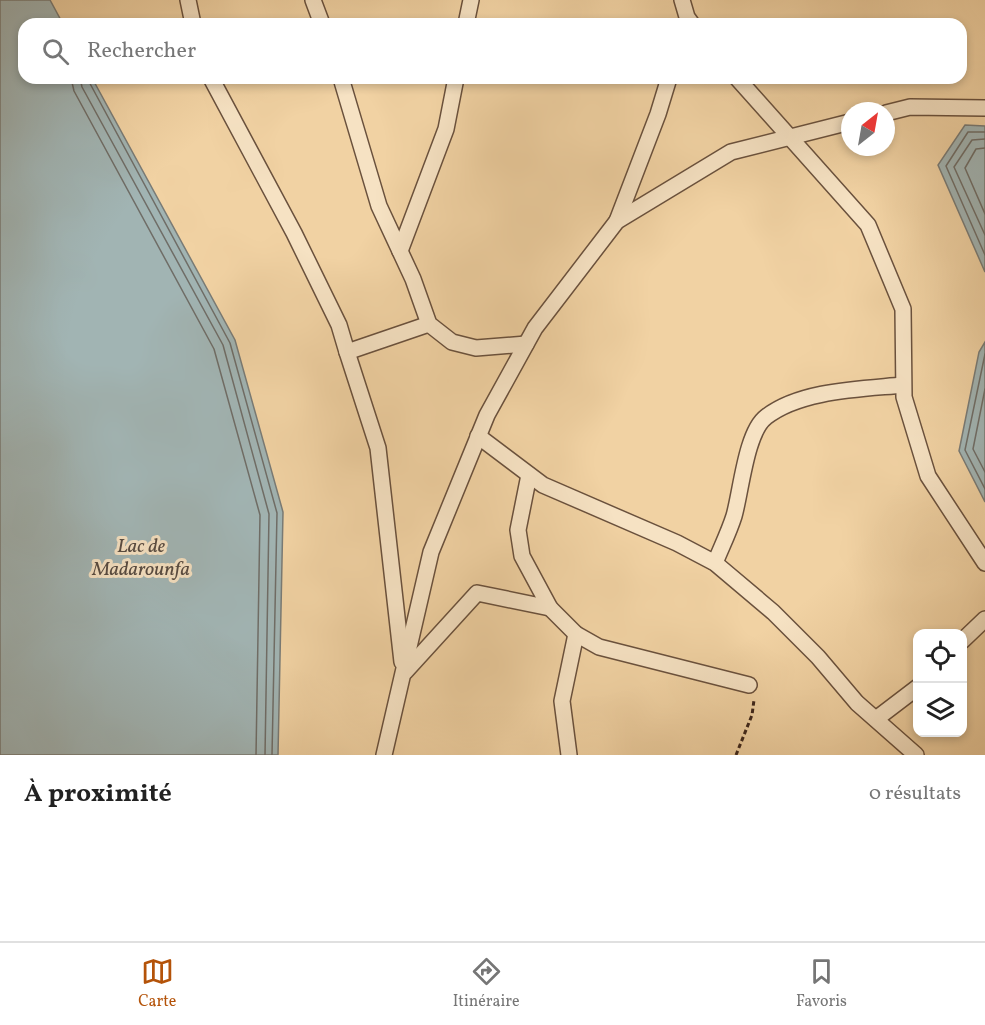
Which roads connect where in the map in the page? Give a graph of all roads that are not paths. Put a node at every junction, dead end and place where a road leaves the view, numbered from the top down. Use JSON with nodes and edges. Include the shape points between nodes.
{"nodes":[{"id":1,"x":188,"y":0,"type":"edge"},
{"id":2,"x":313,"y":0,"type":"edge"},
{"id":3,"x":471,"y":0,"type":"edge"},
{"id":4,"x":682,"y":0,"type":"edge"},
{"id":5,"x":192,"y":18,"type":"edge"},
{"id":6,"x":320,"y":18,"type":"edge"},
{"id":7,"x":467,"y":18,"type":"edge"},
{"id":8,"x":687,"y":18,"type":"edge"},
{"id":9,"x":214,"y":84,"type":"edge"},
{"id":10,"x":343,"y":84,"type":"edge"},
{"id":11,"x":455,"y":84,"type":"edge"},
{"id":12,"x":667,"y":84,"type":"edge"},
{"id":13,"x":742,"y":84,"type":"edge"},
{"id":14,"x":985,"y":108,"type":"edge"},
{"id":15,"x":895,"y":111,"type":"edge"},
{"id":16,"x":841,"y":124,"type":"edge"},
{"id":17,"x":791,"y":137,"type":"junction"},
{"id":18,"x":616,"y":222,"type":"junction"},
{"id":19,"x":400,"y":251,"type":"junction"},
{"id":20,"x":429,"y":324,"type":"junction"},
{"id":21,"x":526,"y":344,"type":"junction"},
{"id":22,"x":347,"y":352,"type":"junction"},
{"id":23,"x":903,"y":385,"type":"junction"},
{"id":24,"x":478,"y":436,"type":"junction"},
{"id":25,"x":529,"y":475,"type":"junction"},
{"id":26,"x":985,"y":562,"type":"edge"},
{"id":27,"x":715,"y":563,"type":"junction"},
{"id":28,"x":550,"y":608,"type":"junction"},
{"id":29,"x":985,"y":619,"type":"edge"},
{"id":30,"x":576,"y":634,"type":"junction"},
{"id":31,"x":967,"y":637,"type":"edge"},
{"id":32,"x":403,"y":674,"type":"junction"},
{"id":33,"x":749,"y":685,"type":"road end"},
{"id":34,"x":913,"y":691,"type":"edge"},
{"id":35,"x":876,"y":719,"type":"junction"},
{"id":36,"x":384,"y":755,"type":"edge"},
{"id":37,"x":569,"y":755,"type":"edge"},
{"id":38,"x":916,"y":755,"type":"edge"}],
"edges":[{"from":1,"to":5,"type":"street"},
{"from":2,"to":6,"type":"street"},
{"from":3,"to":7,"type":"street"},
{"from":4,"to":8,"type":"street"},
{"from":9,"to":22,"type":"street","via":[[294,234],[339,326]]},
{"from":10,"to":19,"type":"street","via":[[379,206]]},
{"from":11,"to":19,"type":"street","via":[[447,129]]},
{"from":12,"to":18,"type":"street"},
{"from":13,"to":17,"type":"street"},
{"from":14,"to":15,"type":"street","via":[[910,107]]},
{"from":16,"to":17,"type":"street"},
{"from":17,"to":18,"type":"street","via":[[731,152]]},
{"from":17,"to":23,"type":"street","via":[[868,225],[885,261],[903,309]]},
{"from":18,"to":21,"type":"street"},
{"from":19,"to":20,"type":"street"},
{"from":20,"to":21,"type":"street","via":[[452,342],[476,348]]},
{"from":20,"to":22,"type":"street"},
{"from":21,"to":24,"type":"street"},
{"from":22,"to":32,"type":"street","via":[[378,448]]},
{"from":23,"to":26,"type":"street","via":[[928,476]]},
{"from":23,"to":27,"type":"street","via":[[832,392],[765,417],[752,442],[734,516]]},
{"from":24,"to":25,"type":"street"},
{"from":24,"to":32,"type":"street","via":[[431,552]]},
{"from":25,"to":27,"type":"street","via":[[543,485]]},
{"from":25,"to":28,"type":"street","via":[[519,538],[522,556]]},
{"from":27,"to":35,"type":"street","via":[[773,612]]},
{"from":28,"to":30,"type":"street"},
{"from":28,"to":32,"type":"street","via":[[477,593]]},
{"from":29,"to":31,"type":"street"},
{"from":30,"to":33,"type":"street","via":[[599,647]]},
{"from":30,"to":37,"type":"street","via":[[562,701]]},
{"from":32,"to":36,"type":"street"},
{"from":34,"to":35,"type":"street"},
{"from":35,"to":38,"type":"street"}]}
